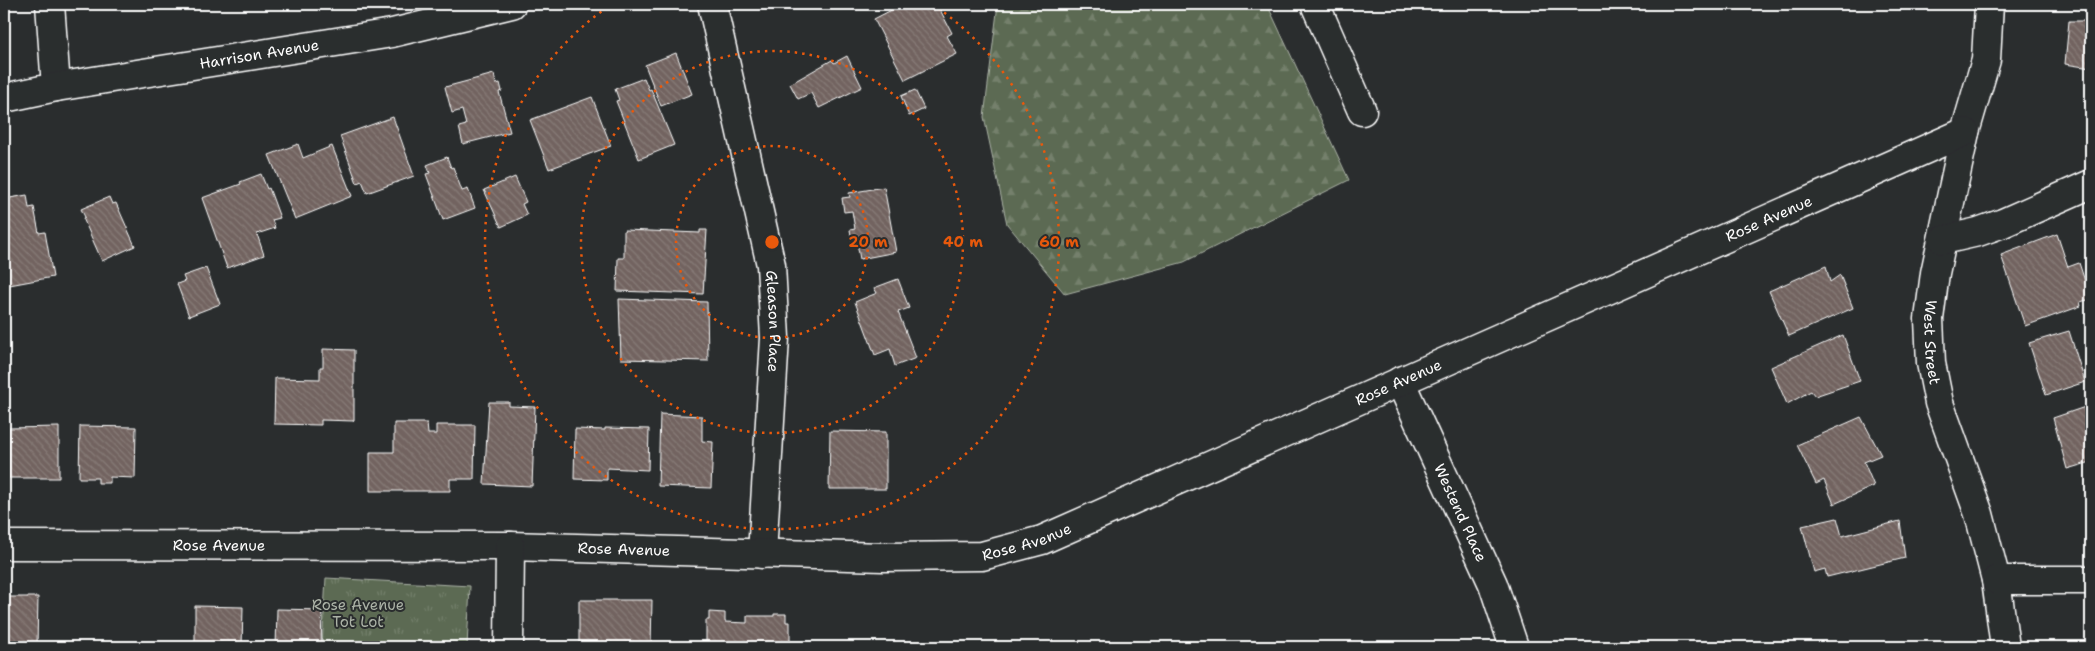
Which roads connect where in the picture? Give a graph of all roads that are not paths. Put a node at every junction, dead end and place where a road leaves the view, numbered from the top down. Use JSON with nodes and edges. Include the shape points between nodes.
{"nodes":[{"id":1,"x":50,"y":4,"type":"edge"},
{"id":2,"x":512,"y":4,"type":"edge"},
{"id":3,"x":712,"y":4,"type":"edge"},
{"id":4,"x":1315,"y":4,"type":"edge"},
{"id":5,"x":1989,"y":4,"type":"edge"},
{"id":6,"x":56,"y":87,"type":"junction"},
{"id":7,"x":4,"y":98,"type":"edge"},
{"id":8,"x":1362,"y":111,"type":"dead end"},
{"id":9,"x":1965,"y":132,"type":"junction"},
{"id":10,"x":2091,"y":184,"type":"edge"},
{"id":11,"x":1943,"y":240,"type":"junction"},
{"id":12,"x":1400,"y":381,"type":"junction"},
{"id":13,"x":4,"y":545,"type":"edge"},
{"id":14,"x":510,"y":546,"type":"junction"},
{"id":15,"x":762,"y":554,"type":"junction"},
{"id":16,"x":1996,"y":580,"type":"junction"},
{"id":17,"x":2091,"y":580,"type":"edge"},
{"id":18,"x":509,"y":647,"type":"edge"},
{"id":19,"x":1514,"y":647,"type":"edge"},
{"id":20,"x":2005,"y":647,"type":"edge"}],
"edges":[{"from":1,"to":6,"type":"street"},
{"from":2,"to":6,"type":"street","name":"Harrison Avenue","via":[[392,33]]},
{"from":3,"to":15,"type":"street","name":"Gleason Place","via":[[771,265],[775,338]]},
{"from":4,"to":8,"type":"street"},
{"from":5,"to":9,"type":"street","name":"West Street","via":[[1986,60]]},
{"from":6,"to":7,"type":"street","name":"Harrison Avenue"},
{"from":9,"to":11,"type":"street","name":"West Street"},
{"from":9,"to":12,"type":"street","name":"Rose Avenue"},
{"from":10,"to":11,"type":"street","via":[[2002,223]]},
{"from":11,"to":16,"type":"street","name":"West Street","via":[[1929,319],[1931,363],[1939,403],[1979,514]]},
{"from":12,"to":15,"type":"street","name":"Rose Avenue","via":[[1224,462],[1042,540],[982,556]]},
{"from":12,"to":19,"type":"street","name":"Westend Place","via":[[1492,584]]},
{"from":13,"to":14,"type":"street","name":"Rose Avenue"},
{"from":14,"to":15,"type":"street","name":"Rose Avenue"},
{"from":14,"to":18,"type":"street"},
{"from":16,"to":17,"type":"street"},
{"from":16,"to":20,"type":"street","name":"West Street"}]}
